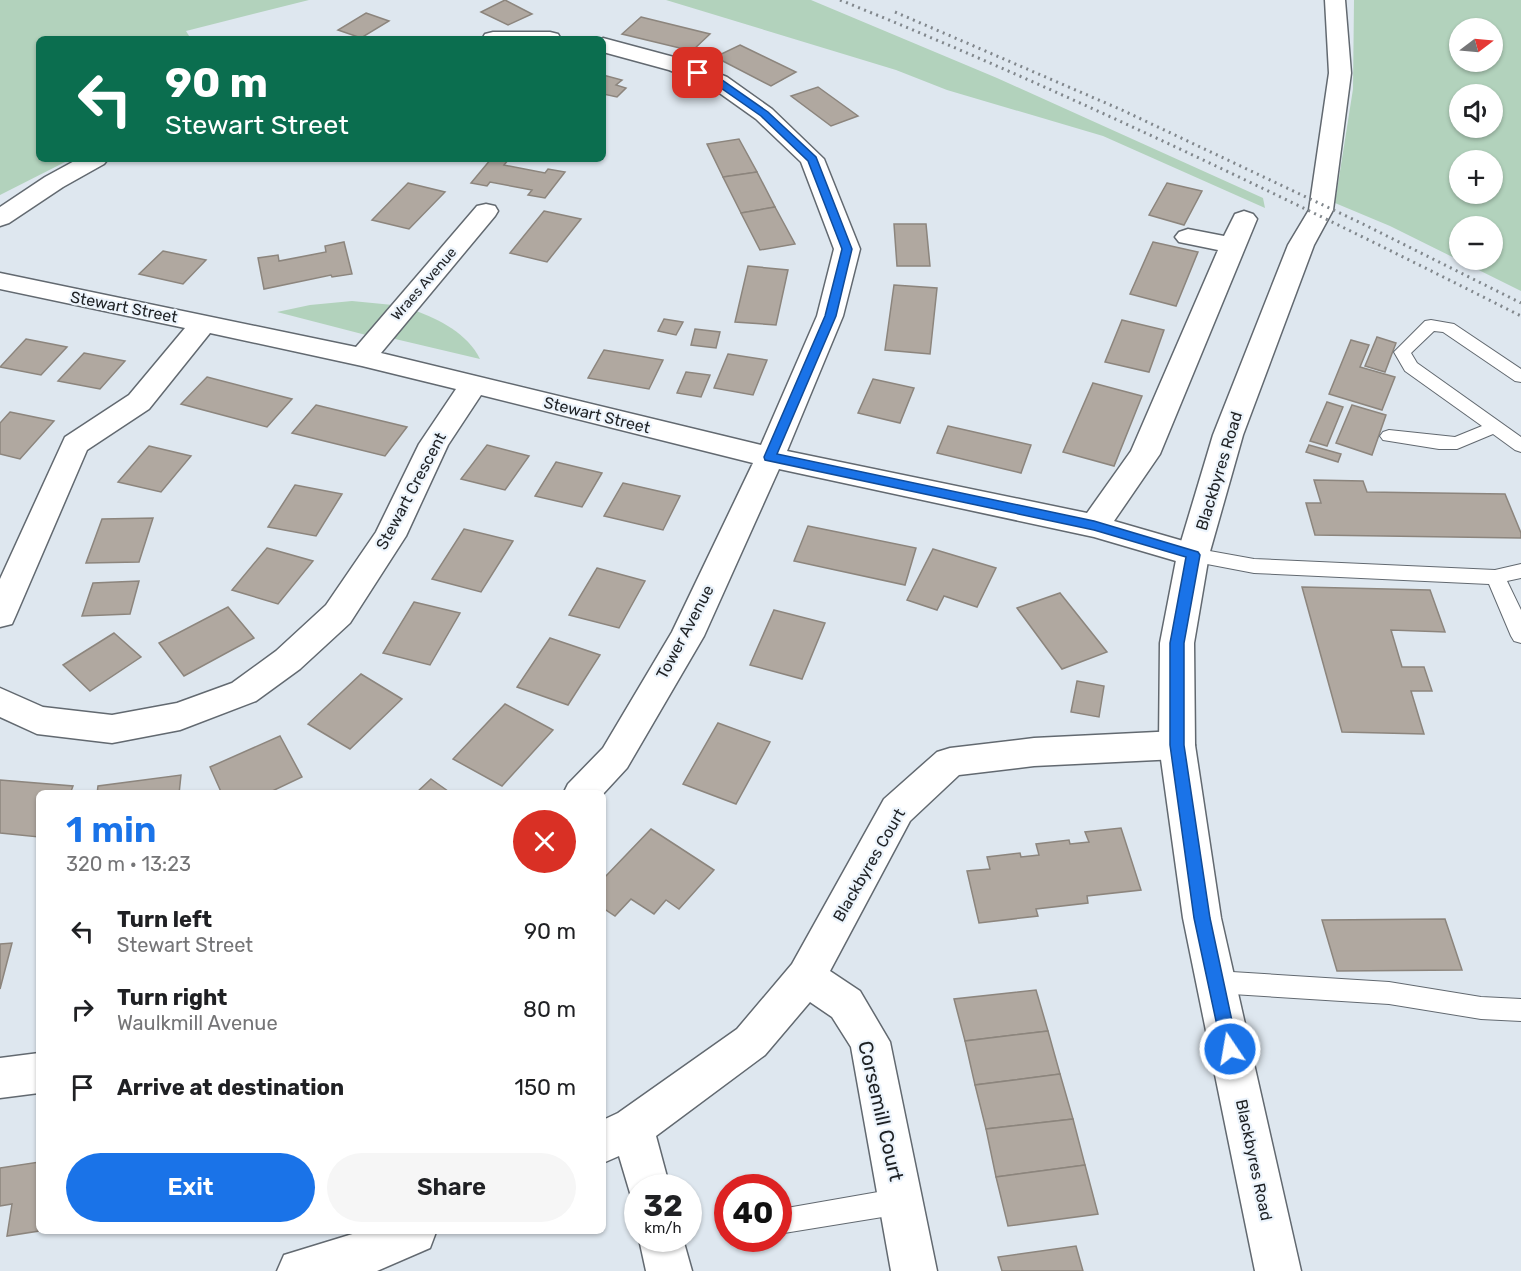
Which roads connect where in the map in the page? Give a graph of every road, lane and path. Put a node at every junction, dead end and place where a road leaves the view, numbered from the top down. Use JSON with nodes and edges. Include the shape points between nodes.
{"nodes":[{"id":1,"x":1335,"y":0,"type":"edge"},
{"id":2,"x":606,"y":46,"type":"edge"},
{"id":3,"x":91,"y":162,"type":"edge"},
{"id":4,"x":486,"y":212,"type":"dead end"},
{"id":5,"x":0,"y":218,"type":"edge"},
{"id":6,"x":1244,"y":219,"type":"dead end"},
{"id":7,"x":1188,"y":237,"type":"dead end"},
{"id":8,"x":1233,"y":245,"type":"junction"},
{"id":9,"x":0,"y":281,"type":"edge"},
{"id":10,"x":204,"y":323,"type":"junction"},
{"id":11,"x":362,"y":357,"type":"junction"},
{"id":12,"x":1521,"y":377,"type":"edge"},
{"id":13,"x":474,"y":384,"type":"junction"},
{"id":14,"x":1495,"y":427,"type":"junction"},
{"id":15,"x":1389,"y":436,"type":"dead end"},
{"id":16,"x":1521,"y":446,"type":"edge"},
{"id":17,"x":770,"y":457,"type":"junction"},
{"id":18,"x":1094,"y":526,"type":"junction"},
{"id":19,"x":1193,"y":555,"type":"junction"},
{"id":20,"x":1521,"y":571,"type":"edge"},
{"id":21,"x":1495,"y":577,"type":"junction"},
{"id":22,"x":0,"y":615,"type":"edge"},
{"id":23,"x":1521,"y":636,"type":"edge"},
{"id":24,"x":0,"y":701,"type":"edge"},
{"id":25,"x":1177,"y":745,"type":"junction"},
{"id":26,"x":585,"y":790,"type":"edge"},
{"id":27,"x":806,"y":977,"type":"junction"},
{"id":28,"x":1216,"y":982,"type":"junction"},
{"id":29,"x":1521,"y":1010,"type":"edge"},
{"id":30,"x":36,"y":1073,"type":"edge"},
{"id":31,"x":0,"y":1078,"type":"edge"},
{"id":32,"x":618,"y":1135,"type":"edge"},
{"id":33,"x":640,"y":1174,"type":"edge"},
{"id":34,"x":901,"y":1201,"type":"junction"},
{"id":35,"x":792,"y":1220,"type":"edge"},
{"id":36,"x":392,"y":1250,"type":"edge"},
{"id":37,"x":664,"y":1252,"type":"edge"},
{"id":38,"x":300,"y":1271,"type":"edge"},
{"id":39,"x":669,"y":1271,"type":"edge"},
{"id":40,"x":914,"y":1271,"type":"edge"},
{"id":41,"x":1278,"y":1271,"type":"edge"}],
"edges":[{"from":1,"to":19,"type":"street","name":"Blackbyres Road","via":[[1340,73],[1321,210],[1301,245],[1228,435]]},
{"from":2,"to":17,"type":"street","name":"Tower Avenue","via":[[677,65],[719,82],[764,114],[812,159],[847,249],[830,316]]},
{"from":3,"to":5,"type":"street"},
{"from":4,"to":11,"type":"street","name":"Wraes Avenue"},
{"from":6,"to":8,"type":"street"},
{"from":7,"to":8,"type":"street"},
{"from":8,"to":18,"type":"street","via":[[1145,454]]},
{"from":9,"to":10,"type":"street","name":"Stewart Street"},
{"from":10,"to":11,"type":"street","name":"Stewart Street"},
{"from":10,"to":22,"type":"street","via":[[139,402],[75,444]]},
{"from":11,"to":13,"type":"street","name":"Stewart Street"},
{"from":12,"to":14,"type":"lane","via":[[1448,328],[1431,325],[1402,352],[1411,367]]},
{"from":13,"to":17,"type":"street","name":"Stewart Street"},
{"from":13,"to":24,"type":"street","name":"Stewart Crescent","via":[[434,444],[390,536],[338,614],[288,660],[244,692],[180,716],[112,729],[37,720]]},
{"from":14,"to":15,"type":"lane","via":[[1457,443]]},
{"from":14,"to":16,"type":"lane"},
{"from":17,"to":18,"type":"street","name":"Stewart Street"},
{"from":17,"to":26,"type":"street","name":"Tower Avenue","via":[[687,636],[615,758]]},
{"from":18,"to":19,"type":"street","name":"Stewart Street"},
{"from":19,"to":21,"type":"lane","via":[[1254,566]]},
{"from":19,"to":25,"type":"street","name":"Blackbyres Road","via":[[1177,643]]},
{"from":20,"to":21,"type":"lane"},
{"from":21,"to":23,"type":"lane"},
{"from":25,"to":27,"type":"street","name":"Blackbyres Court","via":[[1034,752],[950,762],[897,810]]},
{"from":25,"to":28,"type":"street","name":"Blackbyres Road","via":[[1202,918]]},
{"from":27,"to":32,"type":"street","name":"Blackbyres Court","via":[[751,1042]]},
{"from":27,"to":34,"type":"street","name":"Corsemill Court","via":[[846,1004],[870,1042]]},
{"from":28,"to":29,"type":"lane","via":[[1389,993],[1481,1008]]},
{"from":28,"to":41,"type":"street","name":"Blackbyres Road"},
{"from":30,"to":31,"type":"street"},
{"from":32,"to":33,"type":"street","name":"Blackbyres Court"},
{"from":34,"to":35,"type":"lane"},
{"from":34,"to":40,"type":"street","name":"Corsemill Court"},
{"from":36,"to":38,"type":"street"},
{"from":37,"to":39,"type":"street"}]}
